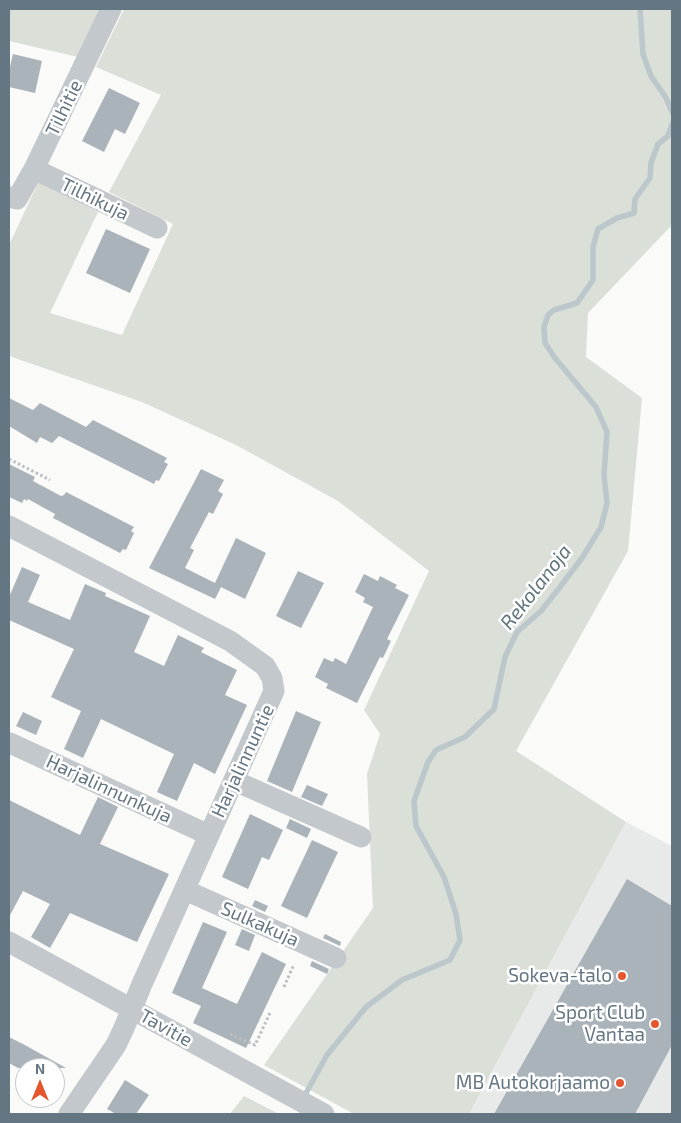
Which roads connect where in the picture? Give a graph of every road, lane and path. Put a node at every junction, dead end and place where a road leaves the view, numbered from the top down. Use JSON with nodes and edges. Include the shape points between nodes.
{"nodes":[{"id":1,"x":111,"y":9,"type":"edge"},
{"id":2,"x":34,"y":169,"type":"junction"},
{"id":3,"x":11,"y":204,"type":"edge"},
{"id":4,"x":157,"y":228,"type":"dead end"},
{"id":5,"x":9,"y":459,"type":"edge"},
{"id":6,"x":50,"y":480,"type":"dead end"},
{"id":7,"x":9,"y":526,"type":"edge"},
{"id":8,"x":10,"y":743,"type":"dead end"},
{"id":9,"x":235,"y":781,"type":"junction"},
{"id":10,"x":209,"y":835,"type":"junction"},
{"id":11,"x":361,"y":836,"type":"dead end"},
{"id":12,"x":185,"y":890,"type":"junction"},
{"id":13,"x":9,"y":942,"type":"edge"},
{"id":14,"x":336,"y":958,"type":"dead end"},
{"id":15,"x":294,"y":964,"type":"dead end"},
{"id":16,"x":284,"y":987,"type":"dead end"},
{"id":17,"x":131,"y":1009,"type":"junction"},
{"id":18,"x":270,"y":1013,"type":"dead end"},
{"id":19,"x":230,"y":1034,"type":"dead end"},
{"id":20,"x":69,"y":1114,"type":"edge"},
{"id":21,"x":324,"y":1114,"type":"edge"}],
"edges":[{"from":1,"to":2,"type":"street","name":"Tilhitie"},
{"from":2,"to":3,"type":"street","name":"Tilhitie"},
{"from":2,"to":4,"type":"street","name":"Tilhikuja"},
{"from":5,"to":6,"type":"path"},
{"from":7,"to":9,"type":"street","name":"Harjalinnuntie","via":[[190,619],[265,666],[272,678],[273,696]]},
{"from":8,"to":10,"type":"street","name":"Harjalinnunkuja"},
{"from":9,"to":10,"type":"street","name":"Harjalinnuntie"},
{"from":9,"to":11,"type":"street"},
{"from":10,"to":12,"type":"street","name":"Harjalinnuntie"},
{"from":12,"to":14,"type":"street","name":"Sulkakuja"},
{"from":12,"to":17,"type":"street","name":"Harjalinnuntie"},
{"from":13,"to":17,"type":"street","name":"Tavitie"},
{"from":15,"to":16,"type":"path"},
{"from":17,"to":20,"type":"street","name":"Harjalinnuntie","via":[[116,1045]]},
{"from":17,"to":21,"type":"street","name":"Tavitie"},
{"from":18,"to":19,"type":"path","via":[[255,1045]]}]}
